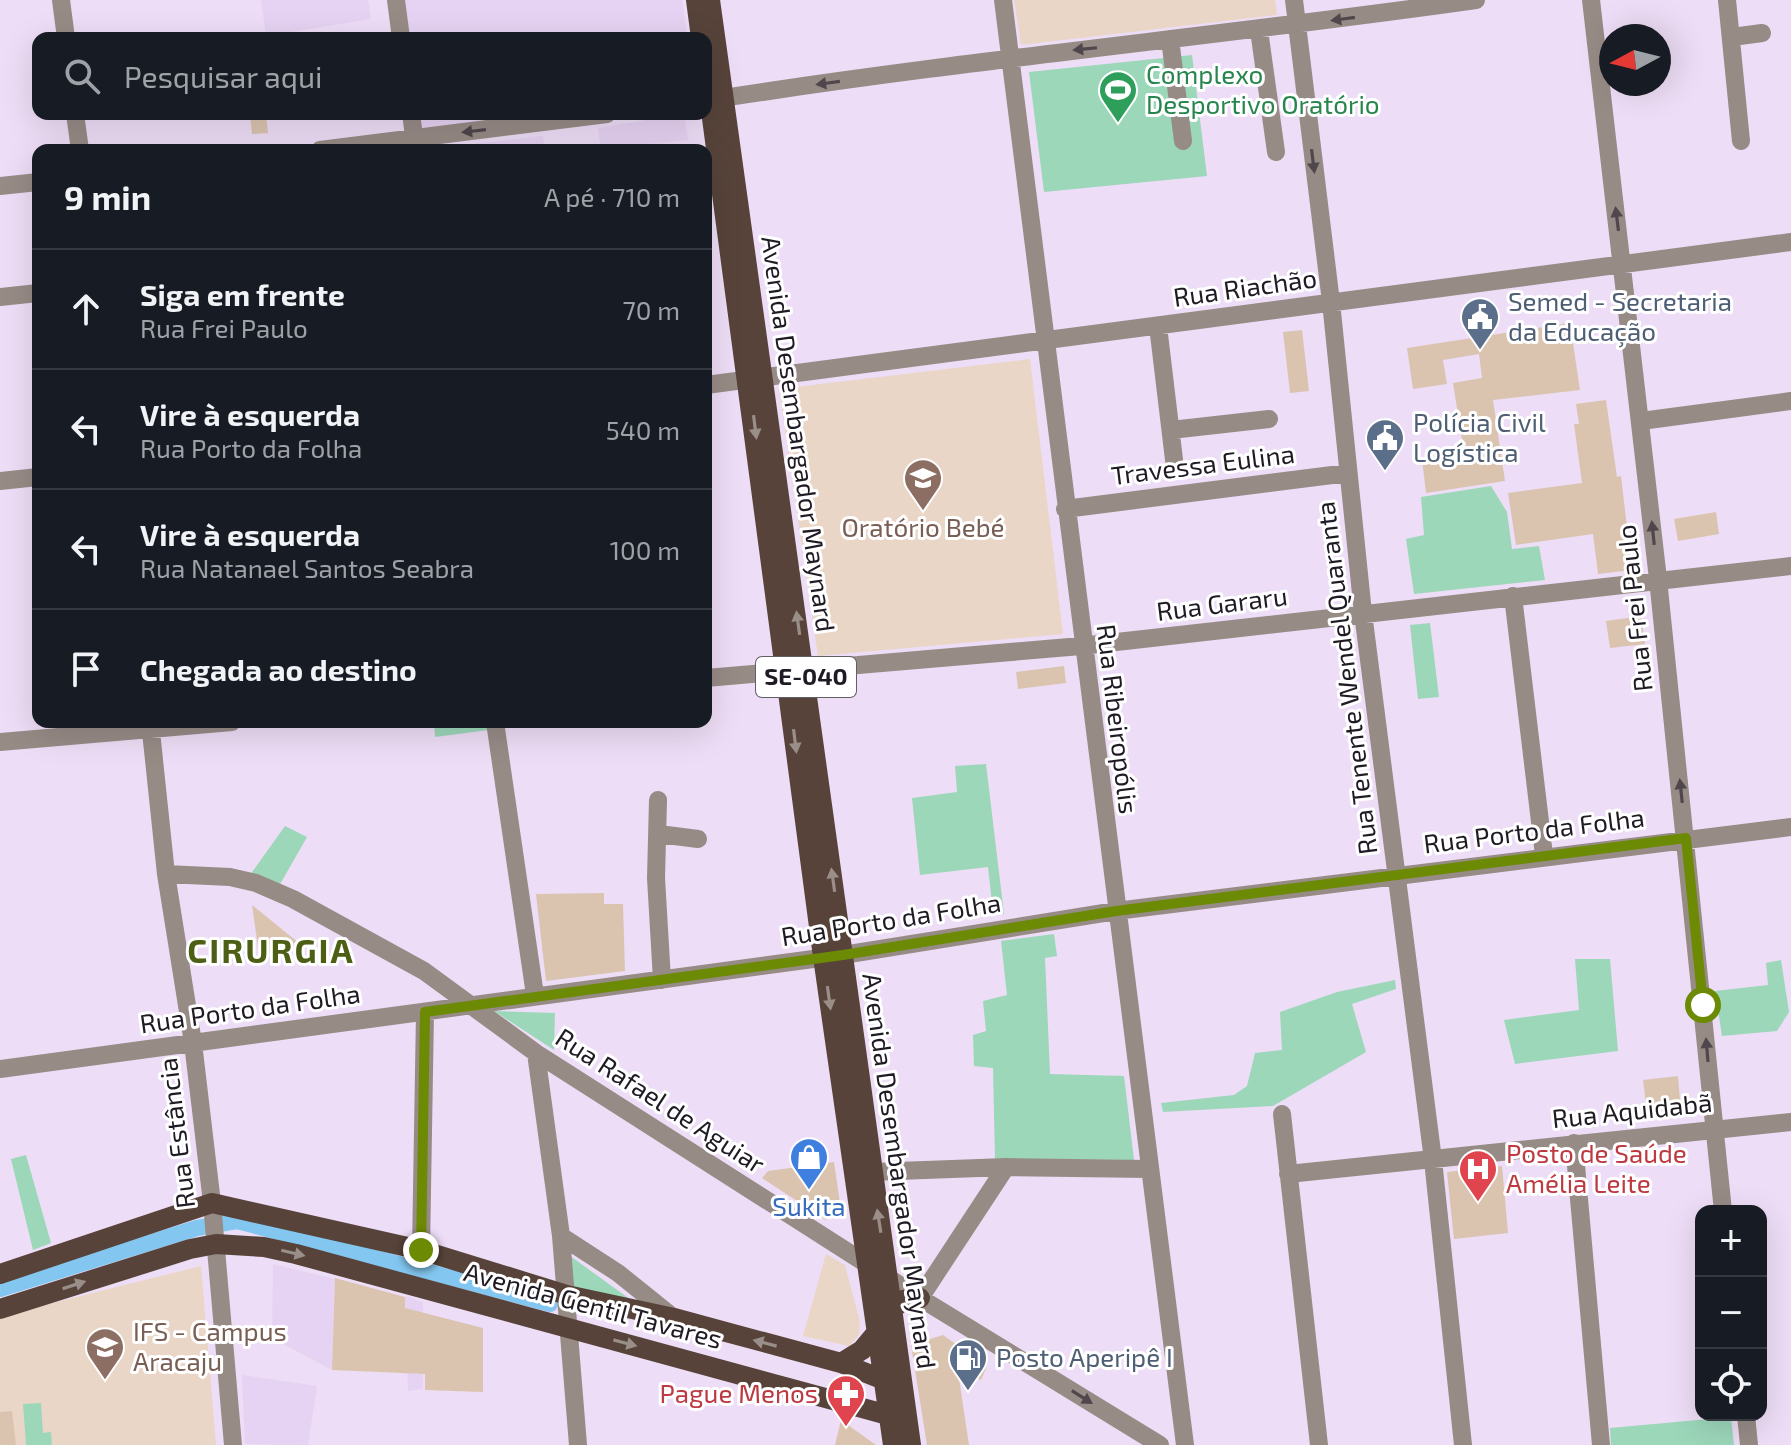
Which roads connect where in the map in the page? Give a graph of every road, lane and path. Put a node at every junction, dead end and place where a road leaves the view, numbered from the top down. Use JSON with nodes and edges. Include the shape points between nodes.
{"nodes":[{"id":1,"x":61,"y":0,"type":"edge"},
{"id":2,"x":396,"y":0,"type":"edge"},
{"id":3,"x":696,"y":0,"type":"edge"},
{"id":4,"x":710,"y":0,"type":"edge"},
{"id":5,"x":1003,"y":0,"type":"edge"},
{"id":6,"x":1294,"y":0,"type":"edge"},
{"id":7,"x":1476,"y":0,"type":"edge"},
{"id":8,"x":1591,"y":0,"type":"edge"},
{"id":9,"x":1727,"y":0,"type":"edge"},
{"id":10,"x":1297,"y":25,"type":"junction"},
{"id":11,"x":1259,"y":30,"type":"junction"},
{"id":12,"x":65,"y":32,"type":"edge"},
{"id":13,"x":400,"y":32,"type":"edge"},
{"id":14,"x":700,"y":32,"type":"edge"},
{"id":15,"x":711,"y":32,"type":"edge"},
{"id":16,"x":1762,"y":33,"type":"dead end"},
{"id":17,"x":1732,"y":37,"type":"junction"},
{"id":18,"x":1170,"y":39,"type":"junction"},
{"id":19,"x":1010,"y":58,"type":"junction"},
{"id":20,"x":712,"y":67,"type":"edge"},
{"id":21,"x":713,"y":100,"type":"edge"},
{"id":22,"x":76,"y":120,"type":"edge"},
{"id":23,"x":412,"y":120,"type":"edge"},
{"id":24,"x":570,"y":120,"type":"edge"},
{"id":25,"x":1183,"y":141,"type":"dead end"},
{"id":26,"x":1741,"y":141,"type":"dead end"},
{"id":27,"x":79,"y":144,"type":"edge"},
{"id":28,"x":415,"y":144,"type":"edge"},
{"id":29,"x":421,"y":144,"type":"edge"},
{"id":30,"x":1276,"y":152,"type":"dead end"},
{"id":31,"x":32,"y":183,"type":"edge"},
{"id":32,"x":0,"y":186,"type":"edge"},
{"id":33,"x":1791,"y":242,"type":"edge"},
{"id":34,"x":1623,"y":266,"type":"junction"},
{"id":35,"x":32,"y":294,"type":"edge"},
{"id":36,"x":0,"y":297,"type":"edge"},
{"id":37,"x":1331,"y":302,"type":"junction"},
{"id":38,"x":1158,"y":326,"type":"junction"},
{"id":39,"x":1048,"y":339,"type":"junction"},
{"id":40,"x":757,"y":380,"type":"junction"},
{"id":41,"x":712,"y":384,"type":"edge"},
{"id":42,"x":1791,"y":401,"type":"edge"},
{"id":43,"x":1269,"y":419,"type":"dead end"},
{"id":44,"x":1641,"y":421,"type":"junction"},
{"id":45,"x":1171,"y":430,"type":"junction"},
{"id":46,"x":1175,"y":468,"type":"dead end"},
{"id":47,"x":1348,"y":473,"type":"junction"},
{"id":48,"x":32,"y":478,"type":"edge"},
{"id":49,"x":0,"y":481,"type":"edge"},
{"id":50,"x":1065,"y":509,"type":"junction"},
{"id":51,"x":1791,"y":566,"type":"edge"},
{"id":52,"x":1658,"y":579,"type":"junction"},
{"id":53,"x":1513,"y":596,"type":"junction"},
{"id":54,"x":1363,"y":613,"type":"junction"},
{"id":55,"x":1081,"y":646,"type":"junction"},
{"id":56,"x":796,"y":670,"type":"junction"},
{"id":57,"x":712,"y":677,"type":"edge"},
{"id":58,"x":117,"y":728,"type":"edge"},
{"id":59,"x":151,"y":728,"type":"edge"},
{"id":60,"x":496,"y":728,"type":"edge"},
{"id":61,"x":0,"y":742,"type":"edge"},
{"id":62,"x":658,"y":800,"type":"dead end"},
{"id":63,"x":1791,"y":827,"type":"edge"},
{"id":64,"x":659,"y":834,"type":"junction"},
{"id":65,"x":1686,"y":838,"type":"junction"},
{"id":66,"x":698,"y":839,"type":"dead end"},
{"id":67,"x":1544,"y":855,"type":"junction"},
{"id":68,"x":166,"y":874,"type":"junction"},
{"id":69,"x":1397,"y":875,"type":"junction"},
{"id":70,"x":1116,"y":911,"type":"junction"},
{"id":71,"x":833,"y":956,"type":"junction"},
{"id":72,"x":662,"y":980,"type":"junction"},
{"id":73,"x":535,"y":995,"type":"junction"},
{"id":74,"x":471,"y":1005,"type":"junction"},
{"id":75,"x":425,"y":1012,"type":"junction"},
{"id":76,"x":193,"y":1043,"type":"junction"},
{"id":77,"x":536,"y":1053,"type":"junction"},
{"id":78,"x":0,"y":1069,"type":"edge"},
{"id":79,"x":1282,"y":1114,"type":"dead end"},
{"id":80,"x":1791,"y":1122,"type":"edge"},
{"id":81,"x":1713,"y":1128,"type":"junction"},
{"id":82,"x":1574,"y":1143,"type":"junction"},
{"id":83,"x":1433,"y":1160,"type":"junction"},
{"id":84,"x":1006,"y":1167,"type":"junction"},
{"id":85,"x":1149,"y":1169,"type":"junction"},
{"id":86,"x":871,"y":1172,"type":"junction"},
{"id":87,"x":1288,"y":1174,"type":"junction"},
{"id":88,"x":1722,"y":1205,"type":"edge"},
{"id":89,"x":212,"y":1206,"type":"junction"},
{"id":90,"x":561,"y":1236,"type":"junction"},
{"id":91,"x":216,"y":1242,"type":"junction"},
{"id":92,"x":421,"y":1250,"type":"junction"},
{"id":93,"x":867,"y":1264,"type":"junction"},
{"id":94,"x":0,"y":1274,"type":"edge"},
{"id":95,"x":888,"y":1278,"type":"junction"},
{"id":96,"x":567,"y":1297,"type":"junction"},
{"id":97,"x":920,"y":1298,"type":"junction"},
{"id":98,"x":0,"y":1309,"type":"edge"},
{"id":99,"x":892,"y":1310,"type":"junction"},
{"id":100,"x":674,"y":1318,"type":"junction"},
{"id":101,"x":571,"y":1326,"type":"junction"},
{"id":102,"x":877,"y":1332,"type":"junction"},
{"id":103,"x":841,"y":1363,"type":"junction"},
{"id":104,"x":892,"y":1383,"type":"junction"},
{"id":105,"x":898,"y":1418,"type":"junction"},
{"id":106,"x":1747,"y":1421,"type":"edge"},
{"id":107,"x":233,"y":1445,"type":"edge"},
{"id":108,"x":578,"y":1445,"type":"edge"},
{"id":109,"x":893,"y":1445,"type":"edge"},
{"id":110,"x":911,"y":1445,"type":"edge"},
{"id":111,"x":1160,"y":1445,"type":"edge"},
{"id":112,"x":1185,"y":1445,"type":"edge"},
{"id":113,"x":1319,"y":1445,"type":"edge"},
{"id":114,"x":1463,"y":1445,"type":"edge"},
{"id":115,"x":1601,"y":1445,"type":"edge"},
{"id":116,"x":1749,"y":1445,"type":"edge"}],
"edges":[{"from":1,"to":12,"type":"street"},
{"from":2,"to":13,"type":"street"},
{"from":3,"to":14,"type":"main road"},
{"from":4,"to":15,"type":"main road","name":"Avenida Desembargador Maynard","number":"SE-040"},
{"from":5,"to":19,"type":"street","name":"Rua Ribeiropólis"},
{"from":6,"to":10,"type":"street","name":"Rua Tenente Wendel Quaranta"},
{"from":7,"to":10,"type":"street","one_way":true},
{"from":34,"to":8,"type":"street","name":"Rua Frei Paulo","one_way":true},
{"from":9,"to":17,"type":"street"},
{"from":10,"to":11,"type":"street"},
{"from":10,"to":37,"type":"street","name":"Rua Tenente Wendel Quaranta","one_way":true},
{"from":11,"to":18,"type":"street"},
{"from":11,"to":30,"type":"street"},
{"from":16,"to":17,"type":"street"},
{"from":17,"to":26,"type":"street"},
{"from":18,"to":19,"type":"street","one_way":true},
{"from":18,"to":25,"type":"street"},
{"from":19,"to":21,"type":"street","one_way":true},
{"from":19,"to":39,"type":"street","name":"Rua Ribeiropólis"},
{"from":20,"to":21,"type":"main road","name":"Avenida Desembargador Maynard","number":"SE-040"},
{"from":21,"to":40,"type":"main road","name":"Avenida Desembargador Maynard","number":"SE-040"},
{"from":22,"to":27,"type":"street"},
{"from":23,"to":28,"type":"street"},
{"from":24,"to":29,"type":"street","one_way":true},
{"from":31,"to":32,"type":"street"},
{"from":33,"to":34,"type":"street","name":"Rua Riachão"},
{"from":34,"to":37,"type":"street","name":"Rua Riachão"},
{"from":34,"to":44,"type":"street","name":"Rua Frei Paulo"},
{"from":35,"to":36,"type":"street"},
{"from":37,"to":38,"type":"street","name":"Rua Riachão"},
{"from":37,"to":47,"type":"street","name":"Rua Tenente Wendel Quaranta"},
{"from":38,"to":39,"type":"street","name":"Rua Riachão"},
{"from":38,"to":45,"type":"street"},
{"from":39,"to":40,"type":"street","name":"Rua Riachão"},
{"from":39,"to":50,"type":"street","name":"Rua Ribeiropólis"},
{"from":40,"to":41,"type":"street","name":"Rua Riachão"},
{"from":40,"to":56,"type":"main road","name":"Avenida Desembargador Maynard","number":"SE-040"},
{"from":42,"to":44,"type":"street"},
{"from":43,"to":45,"type":"street"},
{"from":52,"to":44,"type":"street","name":"Rua Frei Paulo","one_way":true},
{"from":45,"to":46,"type":"street"},
{"from":47,"to":50,"type":"street","name":"Travessa Eulina"},
{"from":47,"to":54,"type":"street","name":"Rua Tenente Wendel Quaranta"},
{"from":48,"to":49,"type":"street"},
{"from":50,"to":55,"type":"street","name":"Rua Ribeiropólis"},
{"from":51,"to":52,"type":"street","name":"Rua Gararu"},
{"from":52,"to":53,"type":"street","name":"Rua Gararu"},
{"from":65,"to":52,"type":"street","name":"Rua Frei Paulo","one_way":true},
{"from":53,"to":54,"type":"street","name":"Rua Gararu"},
{"from":53,"to":67,"type":"street"},
{"from":54,"to":55,"type":"street","name":"Rua Gararu"},
{"from":54,"to":69,"type":"street","name":"Rua Tenente Wendel Quaranta"},
{"from":55,"to":56,"type":"street","name":"Rua Gararu"},
{"from":55,"to":70,"type":"street","name":"Rua Ribeiropólis"},
{"from":56,"to":57,"type":"street","name":"Rua Gararu"},
{"from":56,"to":71,"type":"main road","name":"Avenida Desembargador Maynard","number":"SE-040"},
{"from":58,"to":61,"type":"street"},
{"from":59,"to":68,"type":"street","name":"Rua Estância"},
{"from":60,"to":73,"type":"street"},
{"from":62,"to":64,"type":"street"},
{"from":63,"to":65,"type":"street","name":"Rua Porto da Folha"},
{"from":64,"to":66,"type":"street"},
{"from":64,"to":72,"type":"street"},
{"from":65,"to":67,"type":"street","name":"Rua Porto da Folha"},
{"from":81,"to":65,"type":"street","name":"Rua Frei Paulo","one_way":true},
{"from":67,"to":69,"type":"street","name":"Rua Porto da Folha"},
{"from":68,"to":74,"type":"street","name":"Rua Rafael de Aguiar","via":[[230,877],[268,889],[424,971]]},
{"from":68,"to":76,"type":"street","name":"Rua Estância"},
{"from":69,"to":70,"type":"street","name":"Rua Porto da Folha"},
{"from":69,"to":83,"type":"street","name":"Rua Tenente Wendel Quaranta"},
{"from":70,"to":71,"type":"street","name":"Rua Porto da Folha"},
{"from":70,"to":85,"type":"street","name":"Rua Ribeiropólis"},
{"from":71,"to":72,"type":"street","name":"Rua Porto da Folha"},
{"from":71,"to":86,"type":"main road","name":"Avenida Desembargador Maynard","number":"SE-040"},
{"from":71,"to":93,"type":"main road","name":"Avenida Desembargador Maynard","number":"SE-040","one_way":true},
{"from":72,"to":73,"type":"street","name":"Rua Porto da Folha"},
{"from":73,"to":74,"type":"street","name":"Rua Porto da Folha"},
{"from":74,"to":75,"type":"street","name":"Rua Porto da Folha"},
{"from":74,"to":77,"type":"street","name":"Rua Rafael de Aguiar"},
{"from":75,"to":76,"type":"street","name":"Rua Porto da Folha"},
{"from":75,"to":92,"type":"street"},
{"from":76,"to":78,"type":"street","name":"Rua Porto da Folha"},
{"from":76,"to":89,"type":"street","name":"Rua Estância"},
{"from":77,"to":90,"type":"street"},
{"from":77,"to":93,"type":"street","name":"Rua Rafael de Aguiar"},
{"from":79,"to":87,"type":"street"},
{"from":80,"to":81,"type":"street","name":"Rua Aquidabã"},
{"from":81,"to":82,"type":"street","name":"Rua Aquidabã"},
{"from":81,"to":88,"type":"street","name":"Rua Frei Paulo"},
{"from":82,"to":83,"type":"street","name":"Rua Aquidabã"},
{"from":82,"to":115,"type":"street"},
{"from":83,"to":87,"type":"street","name":"Rua Aquidabã"},
{"from":83,"to":114,"type":"street","name":"Rua Tenente Wendel Quaranta"},
{"from":84,"to":85,"type":"street"},
{"from":84,"to":86,"type":"street"},
{"from":84,"to":97,"type":"street"},
{"from":85,"to":112,"type":"street","name":"Rua Ribeiropólis"},
{"from":95,"to":86,"type":"main road","name":"Avenida Desembargador Maynard","number":"SE-040","one_way":true},
{"from":87,"to":113,"type":"street"},
{"from":89,"to":91,"type":"street","name":"Rua Estância"},
{"from":89,"to":92,"type":"main road","name":"Avenida Gentil Tavares"},
{"from":89,"to":94,"type":"main road"},
{"from":90,"to":96,"type":"street"},
{"from":90,"to":100,"type":"street","name":"Avenida Gentil Tavares"},
{"from":98,"to":91,"type":"main road","one_way":true},
{"from":91,"to":101,"type":"main road","name":"Avenida Gentil Tavares","one_way":true,"via":[[296,1254]]},
{"from":91,"to":107,"type":"street","name":"Rua Estância"},
{"from":92,"to":96,"type":"main road","name":"Avenida Gentil Tavares"},
{"from":93,"to":95,"type":"street","name":"Rua Rafael de Aguiar"},
{"from":93,"to":102,"type":"main road","name":"Avenida Desembargador Maynard","number":"SE-040"},
{"from":95,"to":97,"type":"street","name":"Rua Rafael de Aguiar"},
{"from":95,"to":99,"type":"main road","name":"Avenida Desembargador Maynard","number":"SE-040"},
{"from":96,"to":100,"type":"main road","name":"Avenida Gentil Tavares"},
{"from":96,"to":101,"type":"street"},
{"from":97,"to":99,"type":"main road","via":[[903,1300]]},
{"from":97,"to":111,"type":"street","one_way":true},
{"from":99,"to":104,"type":"main road","name":"Avenida Desembargador Maynard","number":"SE-040"},
{"from":103,"to":100,"type":"main road","name":"Avenida Gentil Tavares","one_way":true},
{"from":101,"to":105,"type":"main road","name":"Avenida Gentil Tavares","one_way":true},
{"from":101,"to":108,"type":"street"},
{"from":102,"to":103,"type":"main road"},
{"from":102,"to":104,"type":"main road","name":"Avenida Desembargador Maynard","number":"SE-040"},
{"from":103,"to":104,"type":"main road","name":"Avenida Gentil Tavares"},
{"from":104,"to":105,"type":"main road","name":"Avenida Desembargador Maynard","number":"SE-040"},
{"from":105,"to":109,"type":"main road","name":"Avenida Desembargador Maynard","number":"SE-040"},
{"from":105,"to":110,"type":"main road","name":"Avenida Desembargador Maynard","number":"SE-040"},
{"from":106,"to":116,"type":"street"}]}
